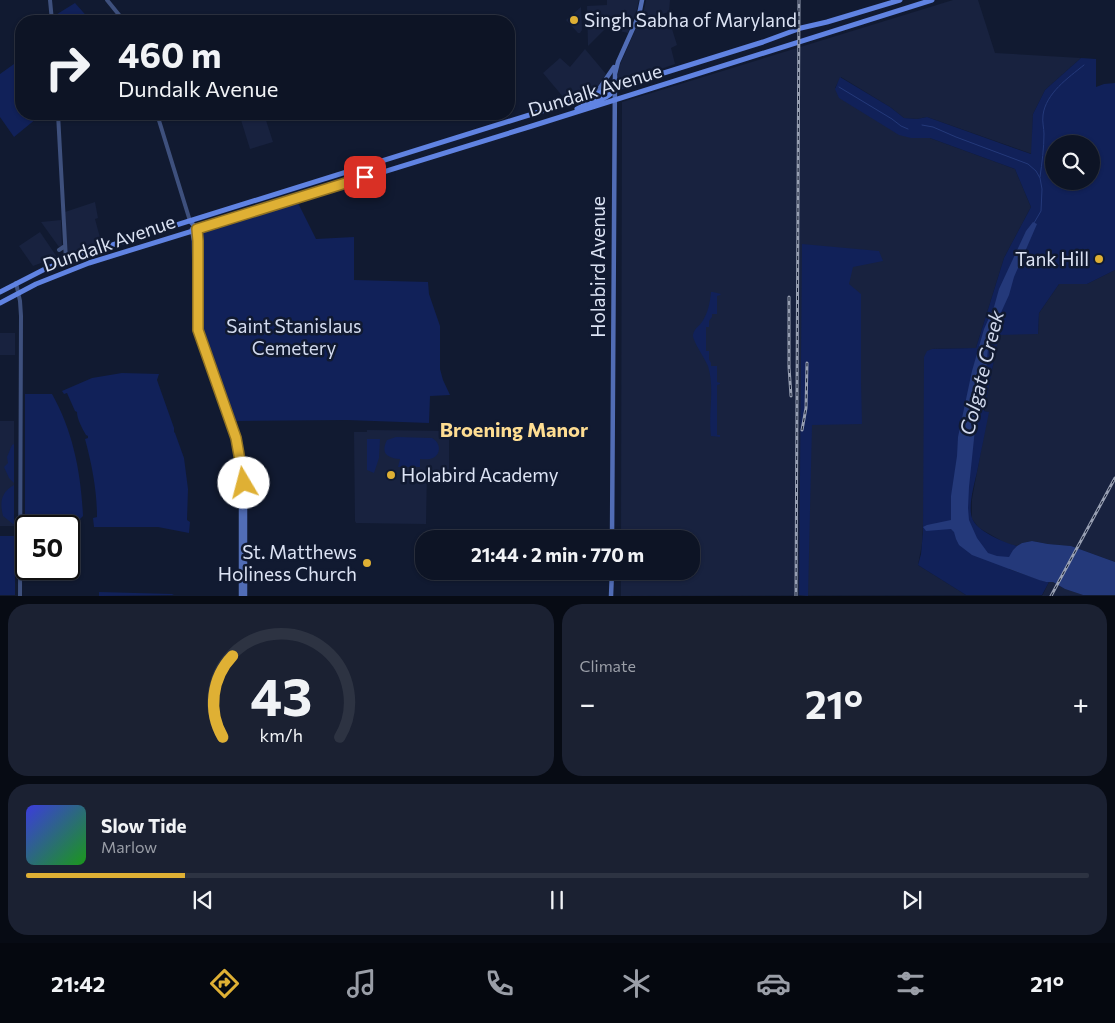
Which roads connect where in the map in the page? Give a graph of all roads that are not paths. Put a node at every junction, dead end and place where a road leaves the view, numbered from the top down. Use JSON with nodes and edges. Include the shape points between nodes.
{"nodes":[{"id":1,"x":50,"y":0,"type":"edge"},
{"id":2,"x":107,"y":0,"type":"edge"},
{"id":3,"x":642,"y":0,"type":"edge"},
{"id":4,"x":900,"y":0,"type":"edge"},
{"id":5,"x":932,"y":0,"type":"edge"},
{"id":6,"x":51,"y":15,"type":"edge"},
{"id":7,"x":119,"y":15,"type":"edge"},
{"id":8,"x":618,"y":62,"type":"junction"},
{"id":9,"x":615,"y":88,"type":"junction"},
{"id":10,"x":595,"y":95,"type":"junction"},
{"id":11,"x":614,"y":100,"type":"junction"},
{"id":12,"x":561,"y":117,"type":"junction"},
{"id":13,"x":58,"y":120,"type":"edge"},
{"id":14,"x":159,"y":120,"type":"edge"},
{"id":15,"x":514,"y":120,"type":"edge"},
{"id":16,"x":515,"y":120,"type":"edge"},
{"id":17,"x":190,"y":220,"type":"junction"},
{"id":18,"x":195,"y":230,"type":"junction"},
{"id":19,"x":65,"y":246,"type":"junction"},
{"id":20,"x":59,"y":250,"type":"dead end"},
{"id":21,"x":66,"y":260,"type":"junction"},
{"id":22,"x":16,"y":283,"type":"junction"},
{"id":23,"x":0,"y":292,"type":"edge"},
{"id":24,"x":19,"y":293,"type":"junction"},
{"id":25,"x":0,"y":303,"type":"edge"},
{"id":26,"x":612,"y":530,"type":"edge"},
{"id":27,"x":612,"y":580,"type":"edge"},
{"id":28,"x":20,"y":596,"type":"edge"},
{"id":29,"x":243,"y":596,"type":"edge"},
{"id":30,"x":612,"y":596,"type":"edge"}],
"edges":[{"from":1,"to":6,"type":"street"},
{"from":2,"to":7,"type":"street"},
{"from":3,"to":8,"type":"main road","name":"Holabird Avenue","via":[[637,20]]},
{"from":4,"to":9,"type":"main road","name":"Dundalk Avenue"},
{"from":5,"to":11,"type":"main road","name":"Dundalk Avenue"},
{"from":8,"to":9,"type":"main road","name":"Holabird Avenue"},
{"from":8,"to":10,"type":"main road"},
{"from":9,"to":10,"type":"main road","name":"Dundalk Avenue"},
{"from":9,"to":11,"type":"main road","name":"Holabird Avenue"},
{"from":9,"to":12,"type":"main road","via":[[606,98]]},
{"from":10,"to":16,"type":"main road","name":"Dundalk Avenue"},
{"from":11,"to":12,"type":"main road","name":"Dundalk Avenue"},
{"from":11,"to":26,"type":"main road","name":"Holabird Avenue"},
{"from":12,"to":18,"type":"main road","name":"Dundalk Avenue"},
{"from":13,"to":19,"type":"street"},
{"from":14,"to":17,"type":"street"},
{"from":15,"to":17,"type":"main road","name":"Dundalk Avenue"},
{"from":17,"to":18,"type":"main road"},
{"from":17,"to":21,"type":"main road","name":"Dundalk Avenue"},
{"from":18,"to":24,"type":"main road","name":"Dundalk Avenue","via":[[68,270]]},
{"from":18,"to":29,"type":"main road","via":[[198,241],[198,330],[238,448],[245,487]]},
{"from":19,"to":20,"type":"street"},
{"from":19,"to":21,"type":"street"},
{"from":21,"to":22,"type":"main road","name":"Dundalk Avenue"},
{"from":22,"to":23,"type":"main road","name":"Dundalk Avenue"},
{"from":22,"to":24,"type":"street"},
{"from":24,"to":25,"type":"main road","name":"Dundalk Avenue"},
{"from":24,"to":28,"type":"street"},
{"from":27,"to":30,"type":"main road"}]}
